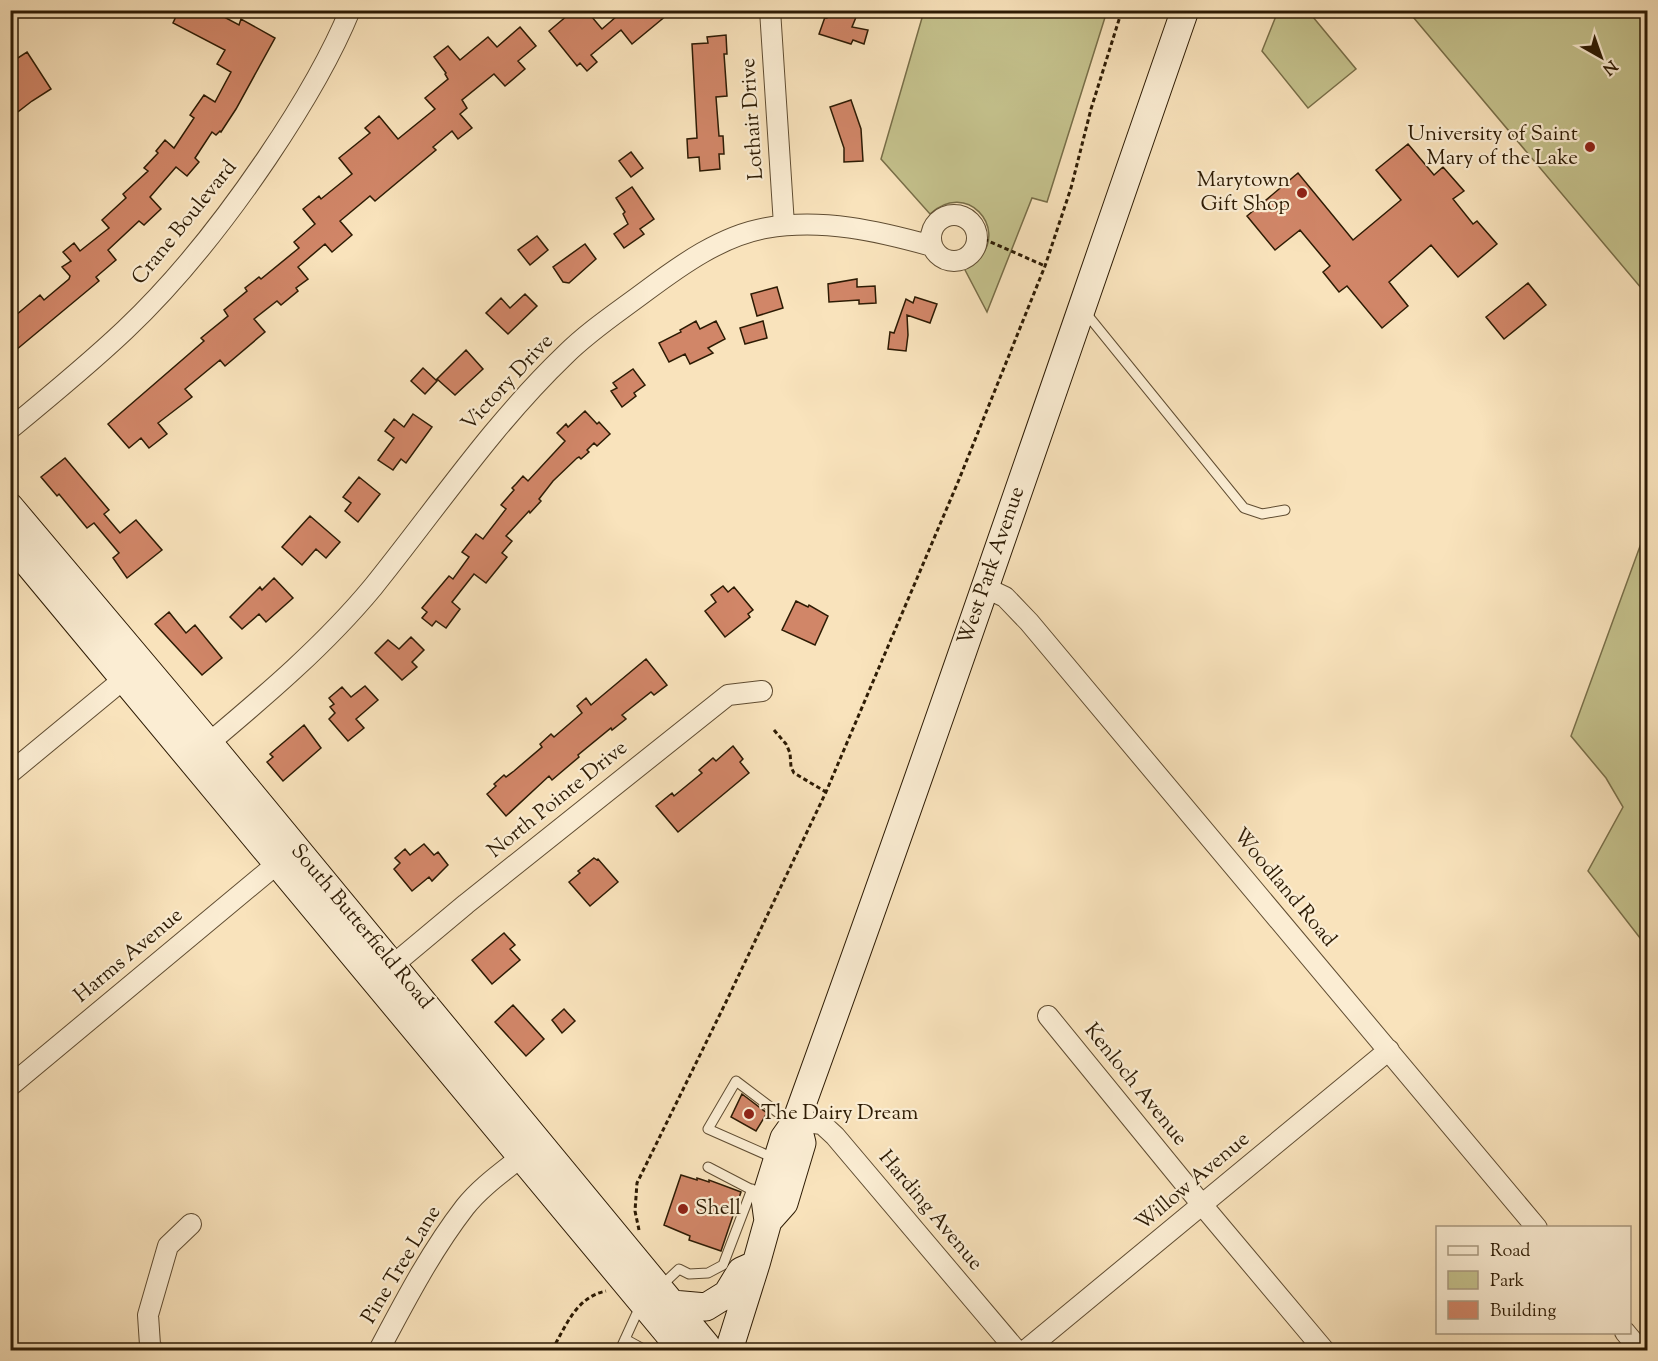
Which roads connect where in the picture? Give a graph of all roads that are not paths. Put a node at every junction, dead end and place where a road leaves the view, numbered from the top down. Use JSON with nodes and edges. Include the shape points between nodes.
{"nodes":[{"id":1,"x":350,"y":10,"type":"edge"},
{"id":2,"x":770,"y":10,"type":"edge"},
{"id":3,"x":1185,"y":10,"type":"edge"},
{"id":4,"x":784,"y":225,"type":"junction"},
{"id":5,"x":932,"y":246,"type":"junction"},
{"id":6,"x":1082,"y":308,"type":"junction"},
{"id":7,"x":10,"y":429,"type":"edge"},
{"id":8,"x":10,"y":507,"type":"edge"},
{"id":9,"x":1286,"y":510,"type":"dead end"},
{"id":10,"x":10,"y":542,"type":"edge"},
{"id":11,"x":986,"y":588,"type":"junction"},
{"id":12,"x":125,"y":678,"type":"junction"},
{"id":13,"x":762,"y":691,"type":"dead end"},
{"id":14,"x":209,"y":743,"type":"junction"},
{"id":15,"x":10,"y":772,"type":"edge"},
{"id":16,"x":278,"y":863,"type":"junction"},
{"id":17,"x":393,"y":965,"type":"junction"},
{"id":18,"x":1048,"y":1016,"type":"dead end"},
{"id":19,"x":1389,"y":1050,"type":"junction"},
{"id":20,"x":10,"y":1086,"type":"edge"},
{"id":21,"x":796,"y":1121,"type":"junction"},
{"id":22,"x":520,"y":1158,"type":"junction"},
{"id":23,"x":777,"y":1160,"type":"junction"},
{"id":24,"x":708,"y":1167,"type":"dead end"},
{"id":25,"x":761,"y":1203,"type":"junction"},
{"id":26,"x":1203,"y":1206,"type":"junction"},
{"id":27,"x":190,"y":1224,"type":"dead end"},
{"id":28,"x":1536,"y":1226,"type":"edge"},
{"id":29,"x":756,"y":1264,"type":"junction"},
{"id":30,"x":659,"y":1299,"type":"junction"},
{"id":31,"x":1627,"y":1334,"type":"edge"},
{"id":32,"x":625,"y":1339,"type":"junction"},
{"id":33,"x":153,"y":1350,"type":"edge"},
{"id":34,"x":379,"y":1350,"type":"edge"},
{"id":35,"x":620,"y":1350,"type":"edge"},
{"id":36,"x":645,"y":1350,"type":"edge"},
{"id":37,"x":682,"y":1350,"type":"edge"},
{"id":38,"x":708,"y":1350,"type":"edge"},
{"id":39,"x":729,"y":1350,"type":"edge"},
{"id":40,"x":1016,"y":1350,"type":"edge"},
{"id":41,"x":1026,"y":1350,"type":"edge"},
{"id":42,"x":1324,"y":1350,"type":"edge"},
{"id":43,"x":1640,"y":1350,"type":"edge"}],
"edges":[{"from":1,"to":7,"type":"street","name":"Crane Boulevard","via":[[288,126],[237,202],[189,263],[126,329]]},
{"from":2,"to":4,"type":"street","name":"Lothair Drive"},
{"from":3,"to":6,"type":"main road","name":"West Park Avenue"},
{"from":4,"to":5,"type":"street","name":"Victory Drive","via":[[855,227]]},
{"from":4,"to":14,"type":"street","name":"Victory Drive","via":[[736,236],[694,257],[565,355],[491,435],[342,622]]},
{"from":5,"to":5,"type":"street","via":[[932,231],[949,215],[964,217],[977,236],[969,255],[955,261],[941,257]]},
{"from":6,"to":9,"type":"lane","via":[[1244,508],[1262,514]]},
{"from":6,"to":11,"type":"main road","name":"West Park Avenue"},
{"from":8,"to":14,"type":"main road","name":"South Butterfield Road"},
{"from":10,"to":12,"type":"main road","name":"South Butterfield Road"},
{"from":11,"to":19,"type":"street","name":"Woodland Road","via":[[1005,597],[1029,622]]},
{"from":11,"to":21,"type":"main road","name":"West Park Avenue"},
{"from":12,"to":15,"type":"street"},
{"from":12,"to":16,"type":"main road","name":"South Butterfield Road"},
{"from":13,"to":17,"type":"street","name":"North Pointe Drive","via":[[728,695]]},
{"from":14,"to":17,"type":"main road","name":"South Butterfield Road"},
{"from":16,"to":20,"type":"street","name":"Harms Avenue"},
{"from":16,"to":22,"type":"main road","name":"South Butterfield Road"},
{"from":17,"to":30,"type":"main road","name":"South Butterfield Road"},
{"from":18,"to":26,"type":"street","name":"Kenloch Avenue"},
{"from":19,"to":26,"type":"street","name":"Willow Avenue"},
{"from":19,"to":28,"type":"street","name":"Woodland Road"},
{"from":21,"to":23,"type":"main road","name":"West Park Avenue","via":[[784,1137]]},
{"from":21,"to":23,"type":"lane","via":[[777,1112],[736,1081],[708,1129]]},
{"from":21,"to":25,"type":"main road","name":"West Park Avenue","via":[[802,1143],[784,1203]]},
{"from":21,"to":40,"type":"street","name":"Harding Avenue","via":[[822,1124],[835,1136]]},
{"from":22,"to":30,"type":"main road","name":"South Butterfield Road"},
{"from":22,"to":34,"type":"street","name":"Pine Tree Lane","via":[[466,1207],[420,1273]]},
{"from":23,"to":25,"type":"main road","name":"West Park Avenue"},
{"from":24,"to":25,"type":"lane"},
{"from":25,"to":29,"type":"main road","name":"West Park Avenue"},
{"from":25,"to":30,"type":"lane","via":[[723,1265],[708,1273],[689,1275],[679,1269]]},
{"from":26,"to":41,"type":"street","name":"Willow Avenue"},
{"from":26,"to":42,"type":"street","name":"Kenloch Avenue"},
{"from":27,"to":33,"type":"street","via":[[168,1246],[148,1315]]},
{"from":29,"to":30,"type":"main road","via":[[741,1271],[727,1294],[706,1307]]},
{"from":29,"to":39,"type":"main road","name":"West Park Avenue"},
{"from":30,"to":32,"type":"lane","via":[[636,1315]]},
{"from":30,"to":37,"type":"main road","name":"South Butterfield Road"},
{"from":30,"to":38,"type":"main road","name":"South Butterfield Road"},
{"from":31,"to":43,"type":"street"},
{"from":32,"to":35,"type":"lane"},
{"from":32,"to":36,"type":"lane"}]}
